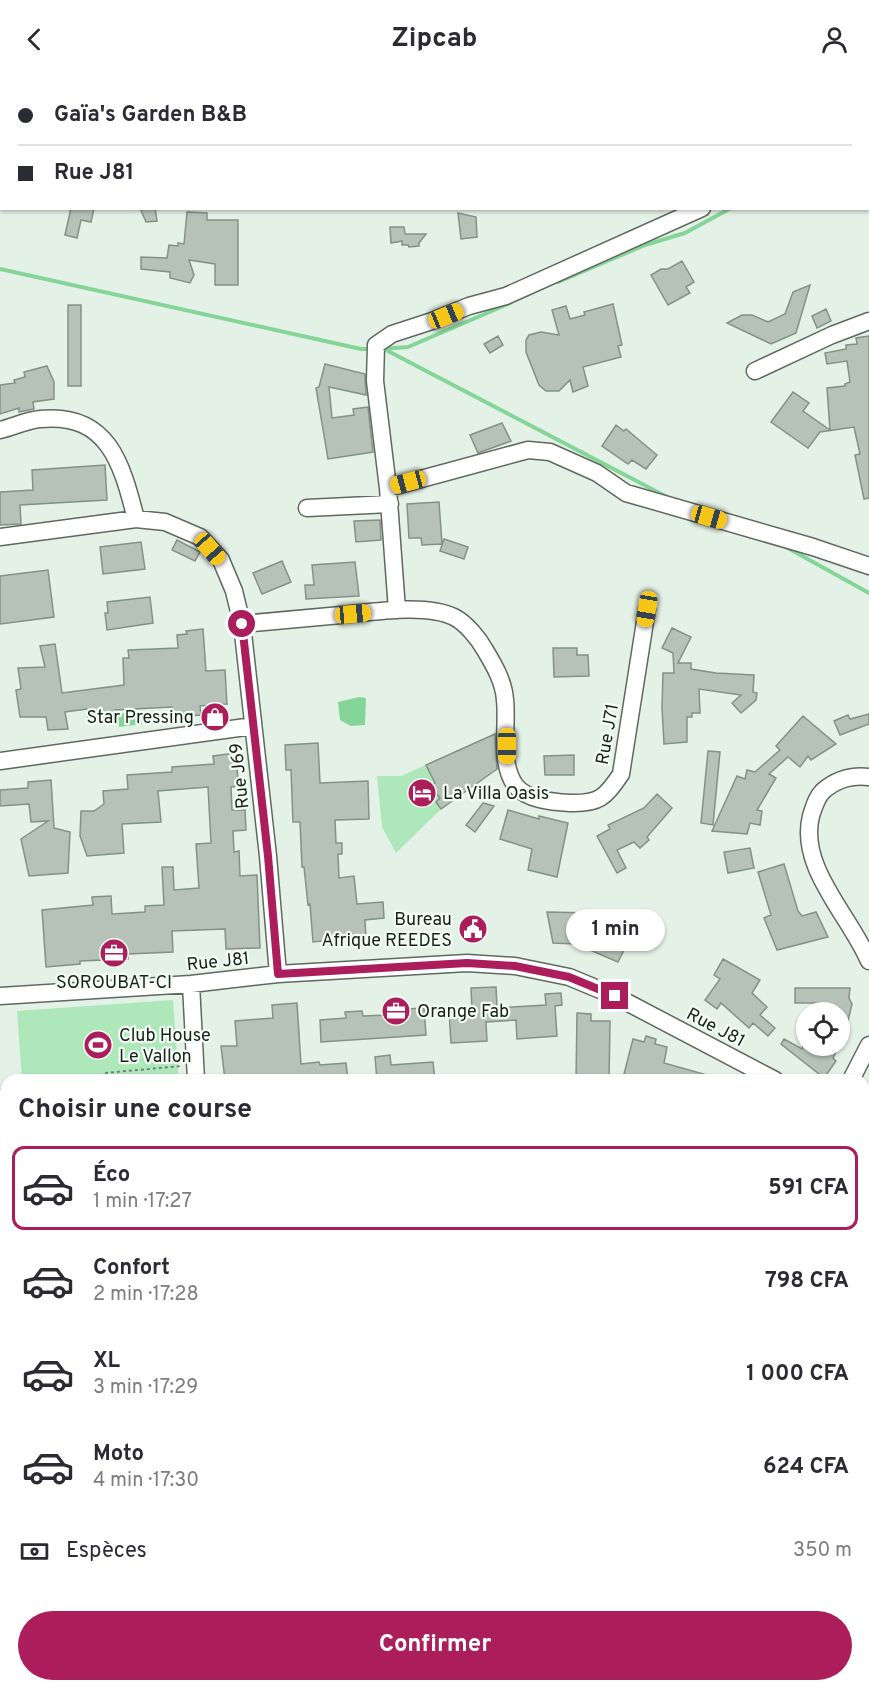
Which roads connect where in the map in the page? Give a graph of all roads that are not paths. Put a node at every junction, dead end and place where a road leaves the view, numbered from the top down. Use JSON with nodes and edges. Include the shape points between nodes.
{"nodes":[{"id":1,"x":698,"y":210,"type":"edge"},
{"id":2,"x":869,"y":321,"type":"edge"},
{"id":3,"x":755,"y":371,"type":"dead end"},
{"id":4,"x":0,"y":430,"type":"edge"},
{"id":5,"x":389,"y":496,"type":"junction"},
{"id":6,"x":307,"y":508,"type":"dead end"},
{"id":7,"x":136,"y":519,"type":"junction"},
{"id":8,"x":0,"y":537,"type":"edge"},
{"id":9,"x":869,"y":566,"type":"edge"},
{"id":10,"x":647,"y":609,"type":"dead end"},
{"id":11,"x":397,"y":610,"type":"junction"},
{"id":12,"x":242,"y":624,"type":"junction"},
{"id":13,"x":253,"y":726,"type":"junction"},
{"id":14,"x":0,"y":761,"type":"edge"},
{"id":15,"x":869,"y":777,"type":"edge"},
{"id":16,"x":869,"y":961,"type":"edge"},
{"id":17,"x":278,"y":974,"type":"junction"},
{"id":18,"x":191,"y":984,"type":"junction"},
{"id":19,"x":0,"y":996,"type":"edge"},
{"id":20,"x":869,"y":1045,"type":"edge"},
{"id":21,"x":196,"y":1073,"type":"edge"},
{"id":22,"x":757,"y":1074,"type":"edge"},
{"id":23,"x":854,"y":1074,"type":"edge"}],
"edges":[{"from":1,"to":5,"type":"street","via":[[506,296],[469,306],[378,342],[374,347],[375,381]]},
{"from":2,"to":3,"type":"street"},
{"from":4,"to":7,"type":"street","via":[[39,419],[67,419],[94,430],[112,450]]},
{"from":5,"to":6,"type":"street"},
{"from":5,"to":9,"type":"street","via":[[528,450],[550,452],[597,473],[626,493]]},
{"from":5,"to":11,"type":"street"},
{"from":7,"to":8,"type":"street","name":"Rue J69"},
{"from":7,"to":12,"type":"street","name":"Rue J69","via":[[165,522],[200,537],[220,560],[234,591]]},
{"from":10,"to":11,"type":"street","name":"Rue J71","via":[[621,774],[609,793],[592,802],[571,803],[524,793],[515,784],[507,765],[505,698],[498,672],[480,641],[456,617],[435,611]]},
{"from":11,"to":12,"type":"street","name":"Rue J71"},
{"from":12,"to":13,"type":"street","name":"Rue J69"},
{"from":13,"to":14,"type":"street"},
{"from":13,"to":17,"type":"street","name":"Rue J69"},
{"from":15,"to":16,"type":"street","via":[[846,777],[832,783],[819,796],[808,829],[817,869]]},
{"from":17,"to":18,"type":"street","name":"Rue J81"},
{"from":17,"to":22,"type":"street","name":"Rue J81","via":[[467,963],[515,966],[569,977],[615,996]]},
{"from":18,"to":19,"type":"street","name":"Rue J81"},
{"from":18,"to":21,"type":"street"},
{"from":20,"to":23,"type":"street"}]}
